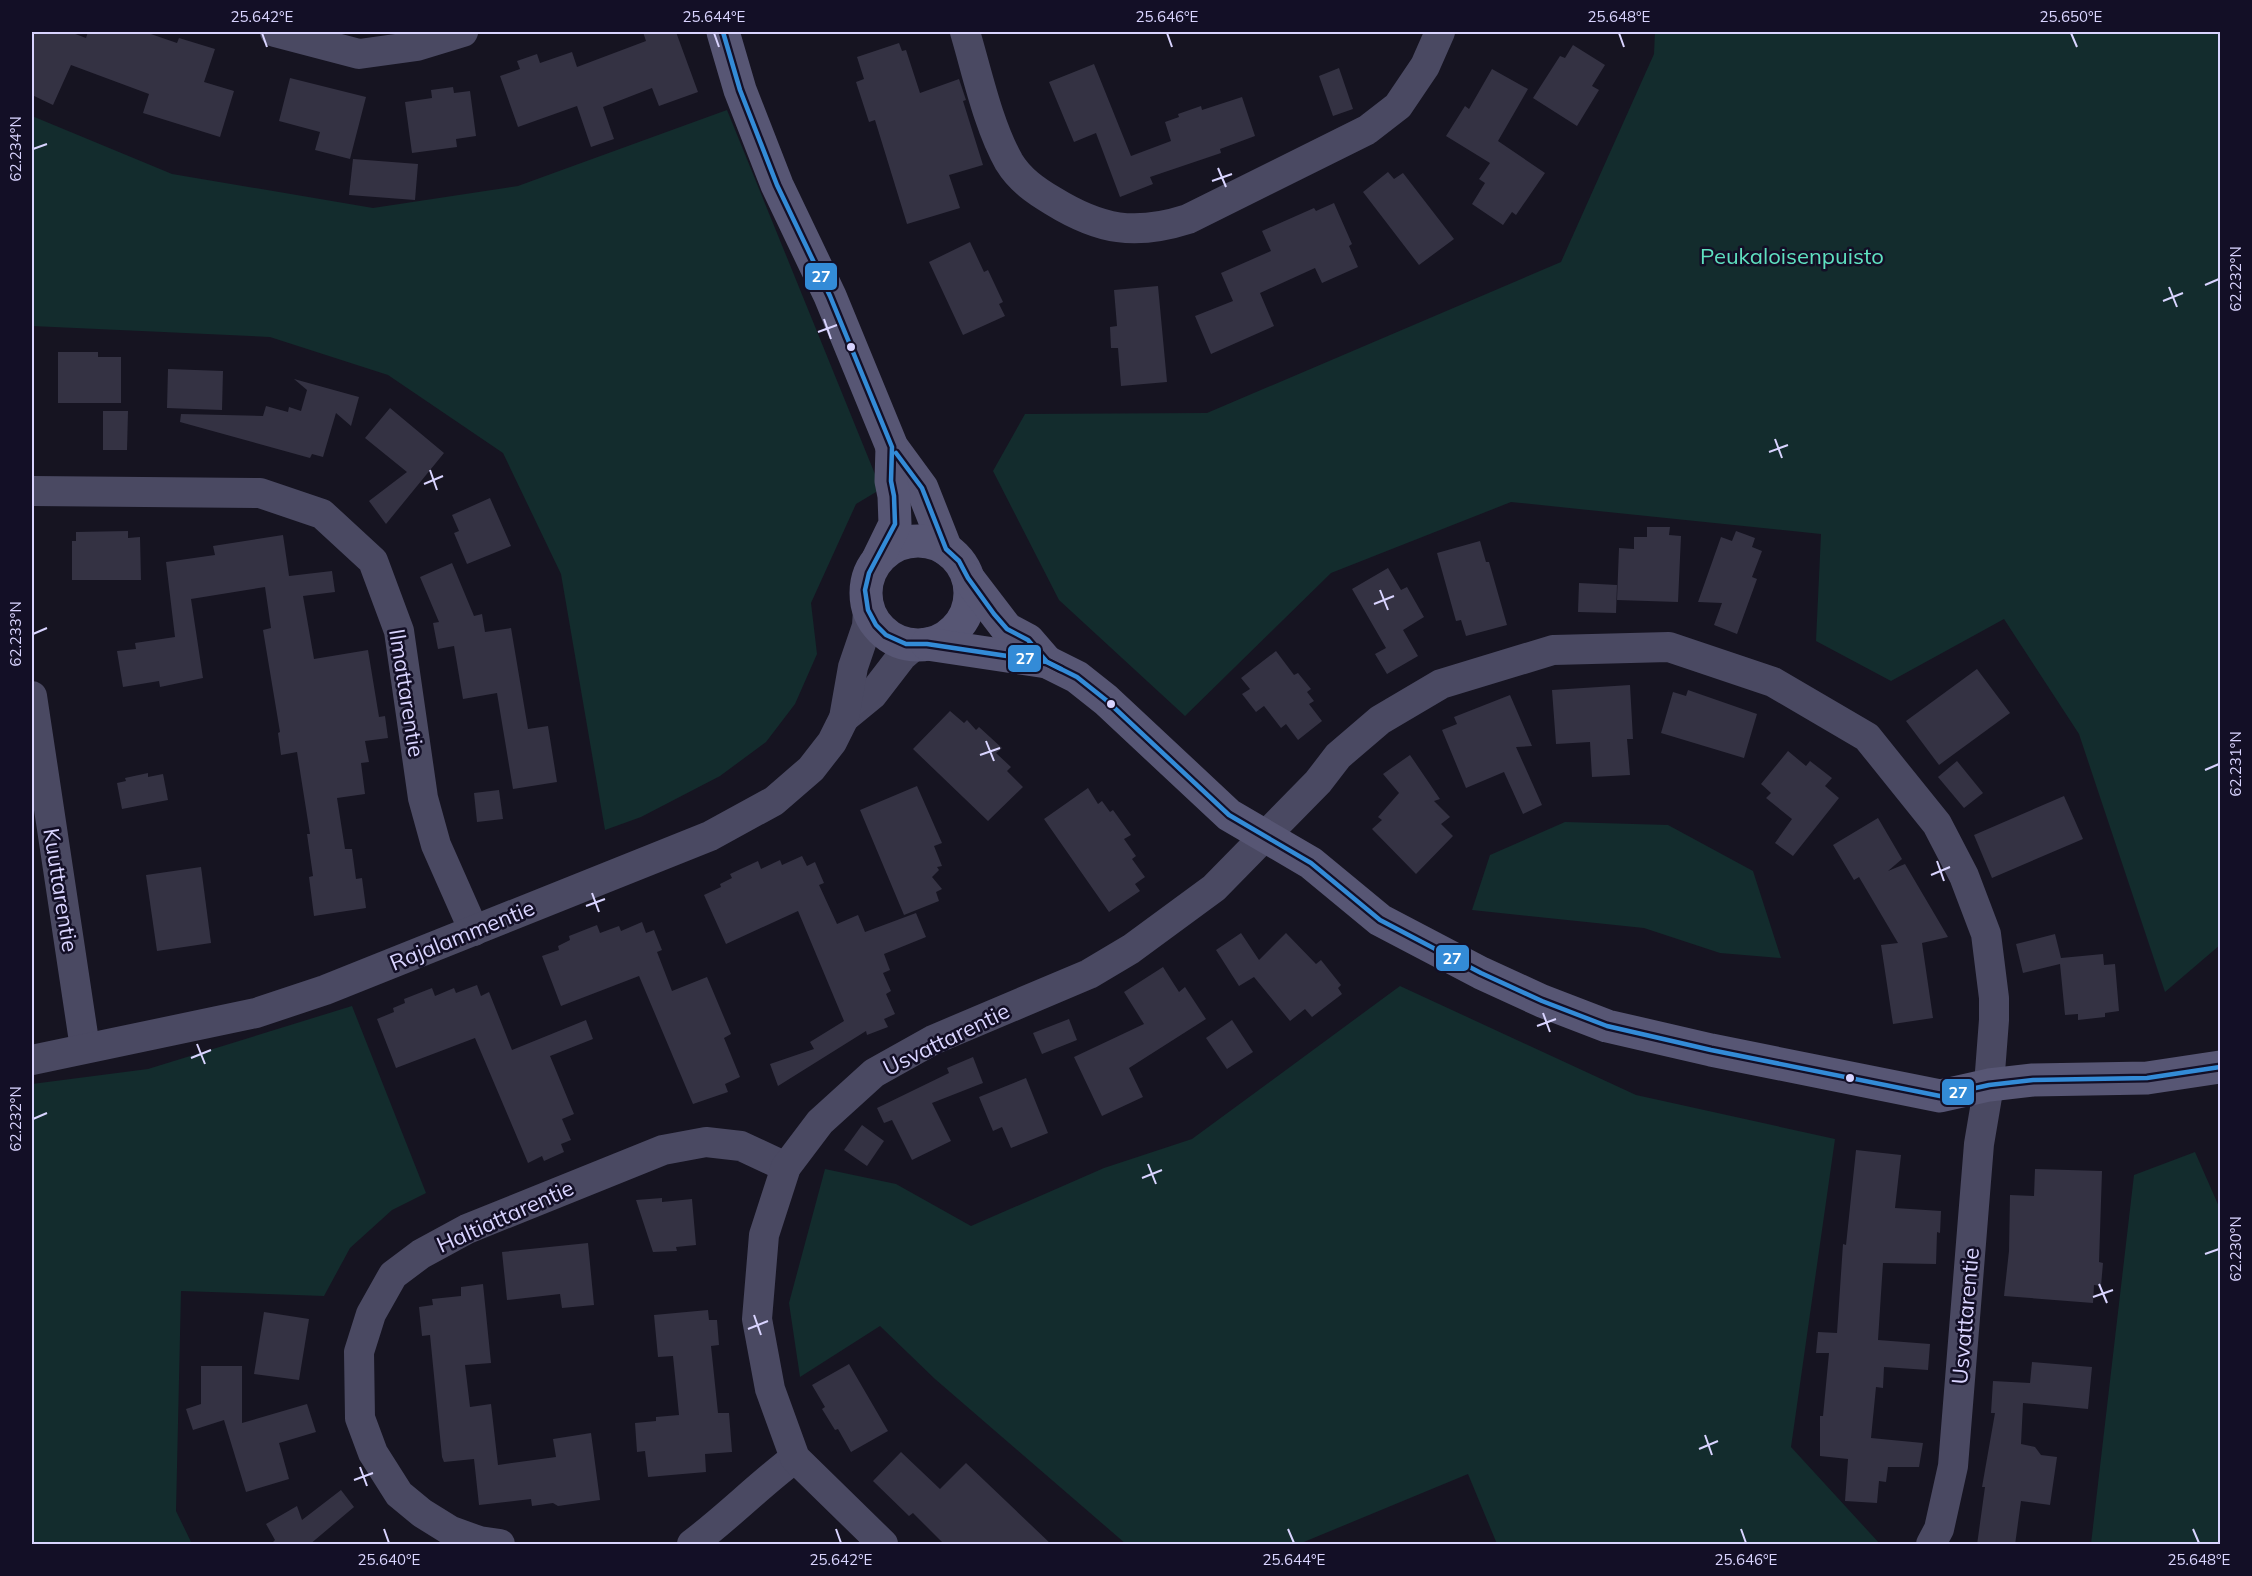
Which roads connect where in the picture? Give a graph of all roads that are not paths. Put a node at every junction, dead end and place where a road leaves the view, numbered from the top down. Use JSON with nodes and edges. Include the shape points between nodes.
{"nodes":[{"id":1,"x":275,"y":32,"type":"edge"},
{"id":2,"x":463,"y":32,"type":"edge"},
{"id":3,"x":723,"y":32,"type":"edge"},
{"id":4,"x":964,"y":32,"type":"edge"},
{"id":5,"x":1440,"y":32,"type":"edge"},
{"id":6,"x":892,"y":447,"type":"junction"},
{"id":7,"x":32,"y":491,"type":"edge"},
{"id":8,"x":946,"y":549,"type":"junction"},
{"id":9,"x":878,"y":559,"type":"junction"},
{"id":10,"x":968,"y":578,"type":"junction"},
{"id":11,"x":868,"y":610,"type":"junction"},
{"id":12,"x":922,"y":644,"type":"junction"},
{"id":13,"x":1047,"y":662,"type":"junction"},
{"id":14,"x":32,"y":696,"type":"edge"},
{"id":15,"x":844,"y":718,"type":"junction"},
{"id":16,"x":1265,"y":837,"type":"junction"},
{"id":17,"x":474,"y":930,"type":"junction"},
{"id":18,"x":85,"y":1048,"type":"junction"},
{"id":19,"x":32,"y":1060,"type":"edge"},
{"id":20,"x":2220,"y":1067,"type":"edge"},
{"id":21,"x":1989,"y":1085,"type":"junction"},
{"id":22,"x":786,"y":1167,"type":"junction"},
{"id":23,"x":795,"y":1458,"type":"junction"},
{"id":24,"x":500,"y":1545,"type":"edge"},
{"id":25,"x":692,"y":1545,"type":"edge"},
{"id":26,"x":883,"y":1545,"type":"edge"},
{"id":27,"x":1931,"y":1545,"type":"edge"}],
"edges":[{"from":1,"to":2,"type":"street","via":[[359,54],[417,46]]},
{"from":3,"to":6,"type":"street","via":[[740,90],[777,185],[830,296]]},
{"from":4,"to":5,"type":"street","via":[[996,132],[1010,163],[1030,187],[1093,222],[1160,228],[1188,219],[1367,130],[1398,106],[1425,66]]},
{"from":6,"to":8,"type":"street","via":[[922,488]]},
{"from":6,"to":9,"type":"street","via":[[895,524]]},
{"from":7,"to":17,"type":"street","name":"Ilmattarentie","via":[[260,493],[322,514],[373,561],[399,631],[423,798],[436,845]]},
{"from":8,"to":9,"type":"street","via":[[913,541],[895,546]]},
{"from":8,"to":10,"type":"street","via":[[959,561]]},
{"from":9,"to":11,"type":"street","via":[[865,590]]},
{"from":10,"to":12,"type":"street","via":[[970,600],[966,614],[943,639]]},
{"from":10,"to":13,"type":"street","via":[[1007,629],[1029,640]]},
{"from":11,"to":12,"type":"street","via":[[886,635],[906,644]]},
{"from":11,"to":15,"type":"street","name":"Rajalammentie"},
{"from":12,"to":13,"type":"street"},
{"from":12,"to":15,"type":"street","name":"Rajalammentie","via":[[902,656],[872,695]]},
{"from":13,"to":16,"type":"street","via":[[1077,677],[1106,700],[1229,815]]},
{"from":14,"to":18,"type":"street","name":"Kuuttarentie"},
{"from":15,"to":17,"type":"street","name":"Rajalammentie","via":[[811,769],[774,801],[710,836]]},
{"from":16,"to":21,"type":"street","via":[[1311,863],[1380,920],[1480,973],[1608,1026],[1940,1096]]},
{"from":16,"to":21,"type":"street","name":"Usvattarentie","via":[[1338,756],[1380,720],[1441,684],[1553,650],[1669,647],[1773,682],[1867,737],[1937,824],[1964,876],[1986,934],[1994,1009]]},
{"from":16,"to":22,"type":"street","name":"Usvattarentie","via":[[1214,888],[1131,949],[1089,974],[933,1040],[874,1073],[820,1122]]},
{"from":17,"to":18,"type":"street","name":"Rajalammentie","via":[[325,990],[256,1013]]},
{"from":18,"to":19,"type":"street","name":"Rajalammentie"},
{"from":20,"to":21,"type":"street","via":[[2147,1078],[2033,1080]]},
{"from":21,"to":27,"type":"street","name":"Usvattarentie","via":[[1979,1144],[1953,1466],[1939,1529]]},
{"from":22,"to":23,"type":"street","name":"Usvattarentie","via":[[764,1235],[757,1319],[770,1389]]},
{"from":22,"to":24,"type":"street","name":"Haltiattarentie","via":[[741,1146],[706,1142],[663,1150],[467,1229],[421,1254],[393,1275],[371,1314],[359,1352],[360,1418],[373,1453],[399,1494],[422,1513],[451,1531]]},
{"from":23,"to":25,"type":"street"},
{"from":23,"to":26,"type":"street","name":"Usvattarentie"}]}
